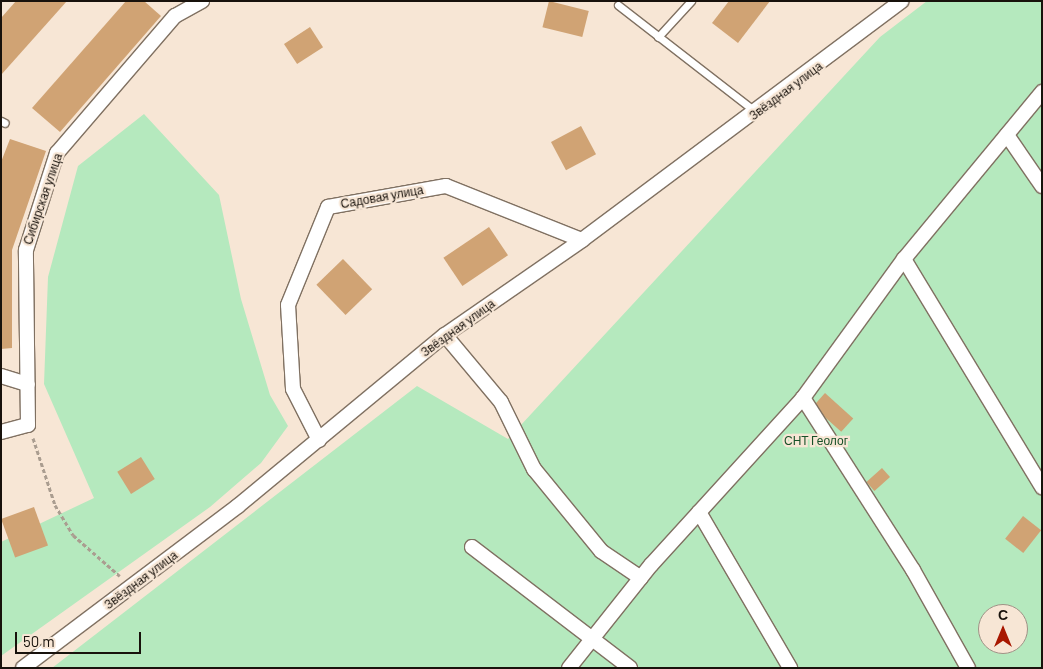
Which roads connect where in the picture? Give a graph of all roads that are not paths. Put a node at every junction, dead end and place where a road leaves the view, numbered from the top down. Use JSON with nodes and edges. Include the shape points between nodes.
{"nodes":[{"id":1,"x":202,"y":1,"type":"edge"},
{"id":2,"x":691,"y":1,"type":"edge"},
{"id":3,"x":902,"y":1,"type":"edge"},
{"id":4,"x":618,"y":5,"type":"dead end"},
{"id":5,"x":658,"y":37,"type":"junction"},
{"id":6,"x":1042,"y":92,"type":"edge"},
{"id":7,"x":756,"y":113,"type":"junction"},
{"id":8,"x":1007,"y":134,"type":"junction"},
{"id":9,"x":1042,"y":186,"type":"edge"},
{"id":10,"x":582,"y":240,"type":"junction"},
{"id":11,"x":904,"y":260,"type":"junction"},
{"id":12,"x":445,"y":335,"type":"junction"},
{"id":13,"x":1,"y":376,"type":"edge"},
{"id":14,"x":28,"y":384,"type":"junction"},
{"id":15,"x":802,"y":398,"type":"junction"},
{"id":16,"x":1,"y":432,"type":"edge"},
{"id":17,"x":319,"y":440,"type":"junction"},
{"id":18,"x":1042,"y":487,"type":"edge"},
{"id":19,"x":699,"y":512,"type":"junction"},
{"id":20,"x":472,"y":547,"type":"dead end"},
{"id":21,"x":641,"y":578,"type":"junction"},
{"id":22,"x":592,"y":639,"type":"junction"},
{"id":23,"x":23,"y":668,"type":"edge"},
{"id":24,"x":569,"y":668,"type":"edge"},
{"id":25,"x":630,"y":668,"type":"edge"},
{"id":26,"x":790,"y":668,"type":"edge"},
{"id":27,"x":968,"y":668,"type":"edge"}],
"edges":[{"from":1,"to":14,"type":"street","name":"Сибирская улица","via":[[175,16],[57,152],[26,250]]},
{"from":2,"to":5,"type":"lane"},
{"from":3,"to":7,"type":"street","name":"Звёздная улица"},
{"from":4,"to":5,"type":"lane"},
{"from":5,"to":7,"type":"lane"},
{"from":6,"to":8,"type":"street"},
{"from":7,"to":10,"type":"street","name":"Звёздная улица"},
{"from":8,"to":9,"type":"street"},
{"from":8,"to":11,"type":"street"},
{"from":10,"to":12,"type":"street","name":"Звёздная улица"},
{"from":10,"to":17,"type":"street","name":"Садовая улица","via":[[446,186],[328,207],[288,305],[293,389]]},
{"from":11,"to":15,"type":"street"},
{"from":11,"to":18,"type":"street"},
{"from":12,"to":17,"type":"street","name":"Звёздная улица"},
{"from":12,"to":21,"type":"street","via":[[501,402],[534,468],[582,528],[601,551]]},
{"from":13,"to":14,"type":"street"},
{"from":14,"to":16,"type":"street","name":"Сибирская улица","via":[[28,425]]},
{"from":15,"to":19,"type":"street"},
{"from":15,"to":27,"type":"street","via":[[913,570]]},
{"from":17,"to":23,"type":"street","name":"Звёздная улица"},
{"from":19,"to":21,"type":"street"},
{"from":19,"to":26,"type":"street"},
{"from":20,"to":22,"type":"street"},
{"from":21,"to":22,"type":"street"},
{"from":22,"to":24,"type":"street"},
{"from":22,"to":25,"type":"street"}]}
